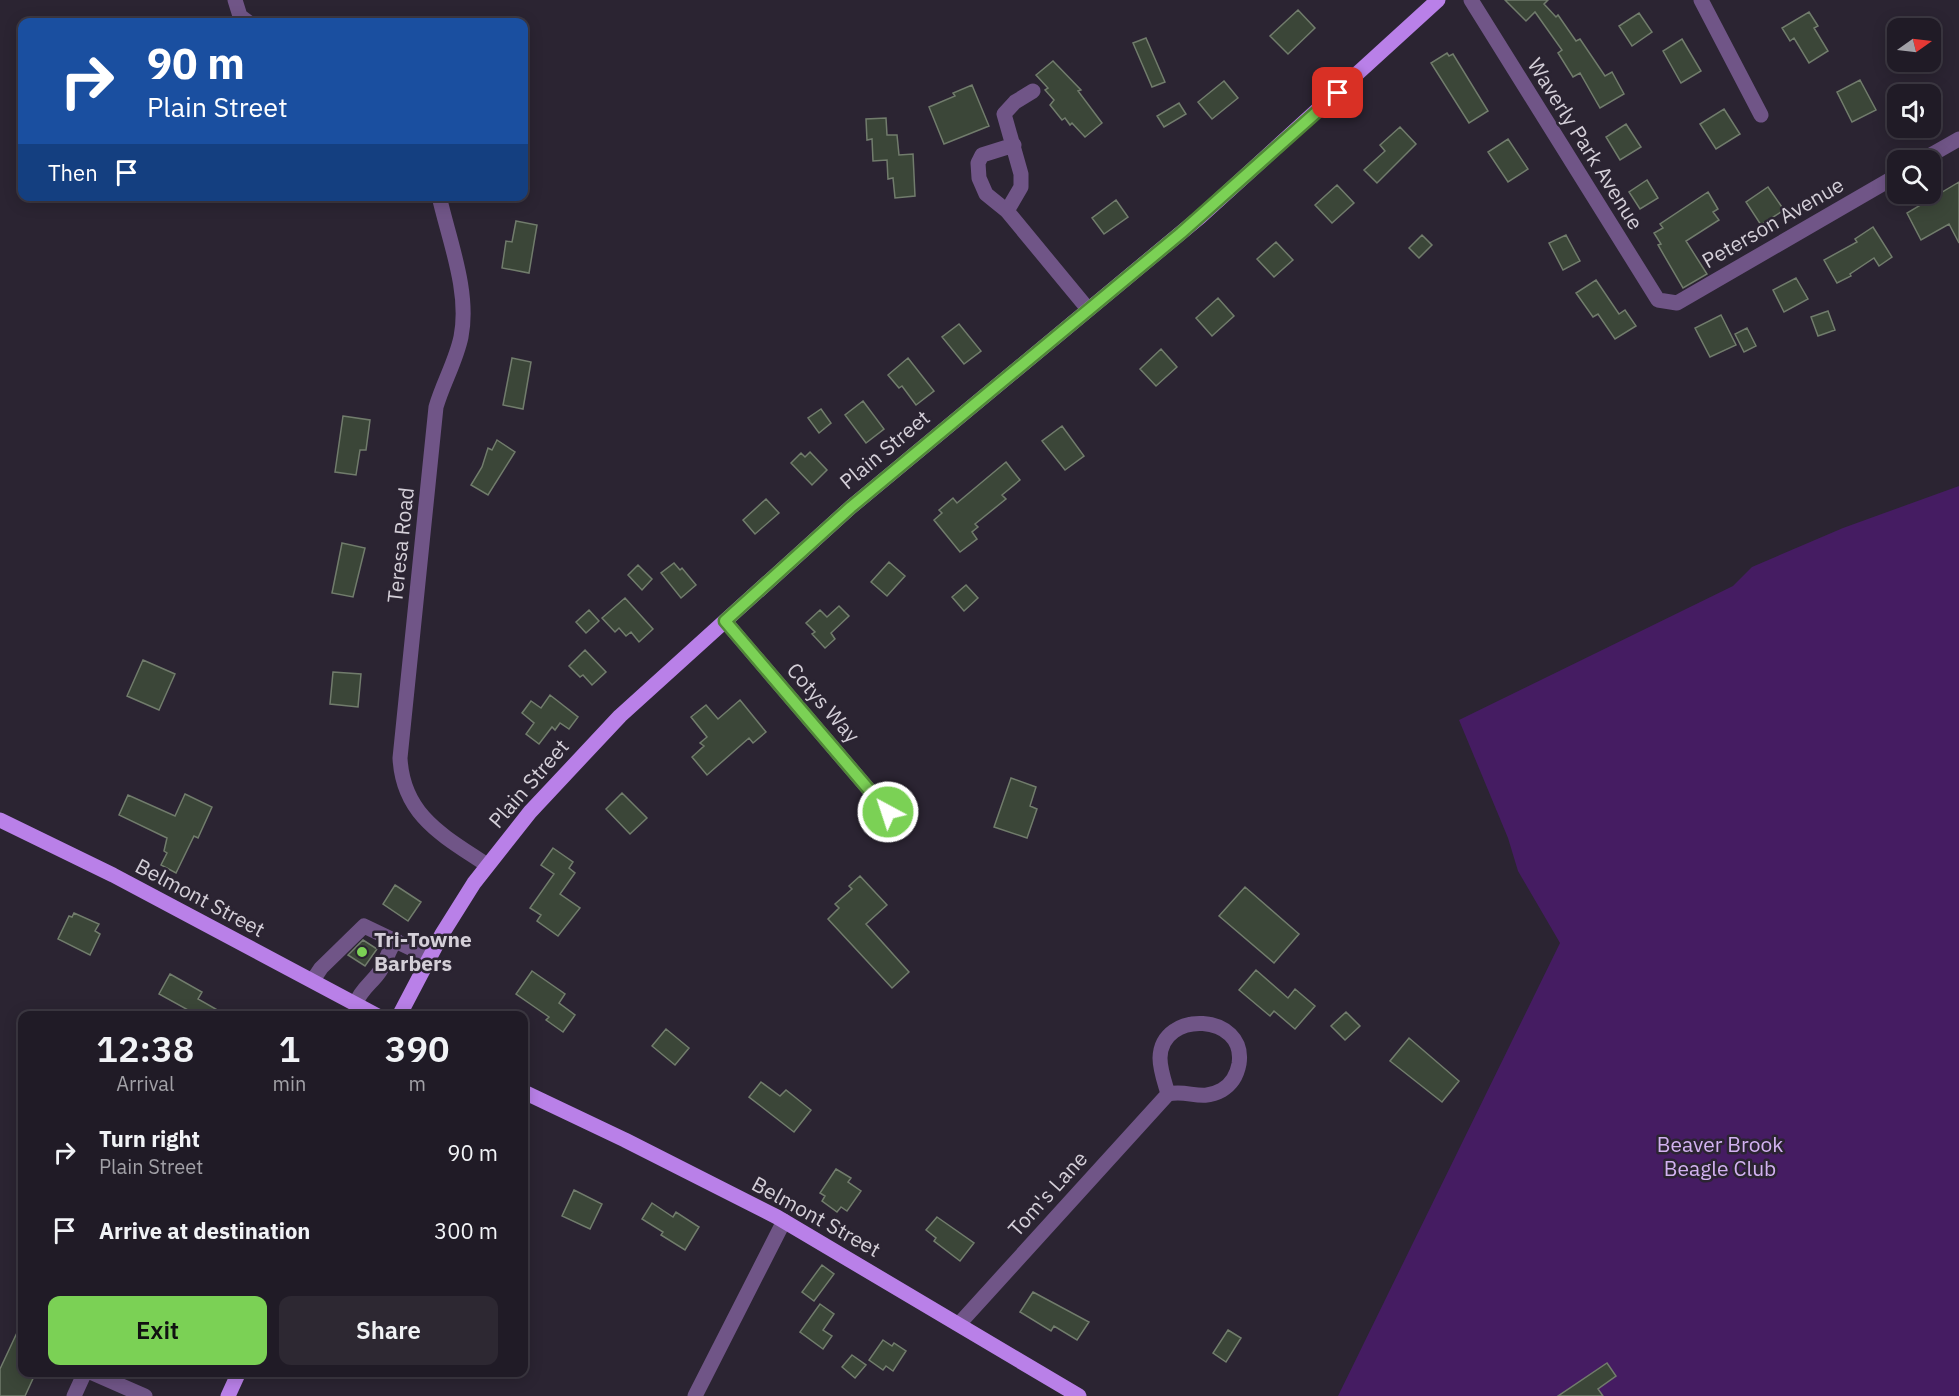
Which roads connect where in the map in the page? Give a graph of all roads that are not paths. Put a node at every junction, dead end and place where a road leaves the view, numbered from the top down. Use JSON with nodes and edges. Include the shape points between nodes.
{"nodes":[{"id":1,"x":235,"y":0,"type":"edge"},
{"id":2,"x":1438,"y":0,"type":"edge"},
{"id":3,"x":1471,"y":0,"type":"edge"},
{"id":4,"x":1701,"y":0,"type":"edge"},
{"id":5,"x":243,"y":18,"type":"edge"},
{"id":6,"x":1033,"y":91,"type":"dead end"},
{"id":7,"x":1761,"y":115,"type":"dead end"},
{"id":8,"x":1959,"y":139,"type":"edge"},
{"id":9,"x":1014,"y":145,"type":"junction"},
{"id":10,"x":1940,"y":150,"type":"edge"},
{"id":11,"x":1887,"y":181,"type":"edge"},
{"id":12,"x":440,"y":201,"type":"edge"},
{"id":13,"x":1007,"y":211,"type":"junction"},
{"id":14,"x":1668,"y":304,"type":"joint"},
{"id":15,"x":1088,"y":309,"type":"junction"},
{"id":16,"x":725,"y":621,"type":"junction"},
{"id":17,"x":888,"y":812,"type":"dead end"},
{"id":18,"x":0,"y":820,"type":"edge"},
{"id":19,"x":487,"y":865,"type":"junction"},
{"id":20,"x":396,"y":940,"type":"junction"},
{"id":21,"x":429,"y":957,"type":"junction"},
{"id":22,"x":313,"y":980,"type":"junction"},
{"id":23,"x":356,"y":1003,"type":"junction"},
{"id":24,"x":370,"y":1011,"type":"edge"},
{"id":25,"x":402,"y":1011,"type":"edge"},
{"id":26,"x":528,"y":1094,"type":"edge"},
{"id":27,"x":1168,"y":1094,"type":"junction"},
{"id":28,"x":784,"y":1221,"type":"junction"},
{"id":29,"x":959,"y":1324,"type":"junction"},
{"id":30,"x":83,"y":1377,"type":"edge"},
{"id":31,"x":101,"y":1377,"type":"edge"},
{"id":32,"x":237,"y":1377,"type":"edge"},
{"id":33,"x":74,"y":1396,"type":"edge"},
{"id":34,"x":145,"y":1396,"type":"edge"},
{"id":35,"x":228,"y":1396,"type":"edge"},
{"id":36,"x":695,"y":1396,"type":"edge"},
{"id":37,"x":1079,"y":1396,"type":"edge"}],
"edges":[{"from":1,"to":5,"type":"street"},
{"from":2,"to":15,"type":"main road","name":"Plain Street","via":[[1225,194]]},
{"from":3,"to":14,"type":"street","name":"Waverly Park Avenue","via":[[1658,300]]},
{"from":4,"to":7,"type":"street"},
{"from":6,"to":9,"type":"street","via":[[1004,114]]},
{"from":8,"to":10,"type":"street"},
{"from":9,"to":13,"type":"street","via":[[1021,187]]},
{"from":9,"to":13,"type":"street","via":[[982,155],[978,164],[986,194]]},
{"from":11,"to":14,"type":"street","name":"Peterson Avenue","via":[[1677,303]]},
{"from":12,"to":19,"type":"street","name":"Teresa Road","via":[[461,293],[462,325],[455,358],[436,407],[400,765],[407,794],[421,816]]},
{"from":13,"to":15,"type":"street"},
{"from":15,"to":16,"type":"main road","name":"Plain Street","via":[[881,481]]},
{"from":16,"to":17,"type":"street","name":"Cotys Way"},
{"from":16,"to":19,"type":"main road","name":"Plain Street","via":[[594,742]]},
{"from":18,"to":22,"type":"main road","name":"Belmont Street"},
{"from":19,"to":21,"type":"main road","name":"Plain Street"},
{"from":20,"to":21,"type":"street"},
{"from":20,"to":22,"type":"street","via":[[364,926]]},
{"from":20,"to":23,"type":"street","via":[[378,974],[363,988]]},
{"from":21,"to":25,"type":"main road","name":"Plain Street"},
{"from":22,"to":23,"type":"main road","name":"Belmont Street"},
{"from":23,"to":24,"type":"main road","name":"Belmont Street"},
{"from":26,"to":28,"type":"main road","name":"Belmont Street"},
{"from":27,"to":27,"type":"street","via":[[1160,1059],[1169,1035],[1191,1024],[1209,1024],[1226,1030],[1239,1050],[1237,1073],[1231,1083],[1205,1096]]},
{"from":27,"to":29,"type":"street","name":"Tom's Lane"},
{"from":28,"to":29,"type":"main road","name":"Belmont Street"},
{"from":28,"to":36,"type":"street"},
{"from":29,"to":37,"type":"main road","name":"Belmont Street"},
{"from":30,"to":33,"type":"street"},
{"from":31,"to":34,"type":"street"},
{"from":32,"to":35,"type":"main road"}]}
